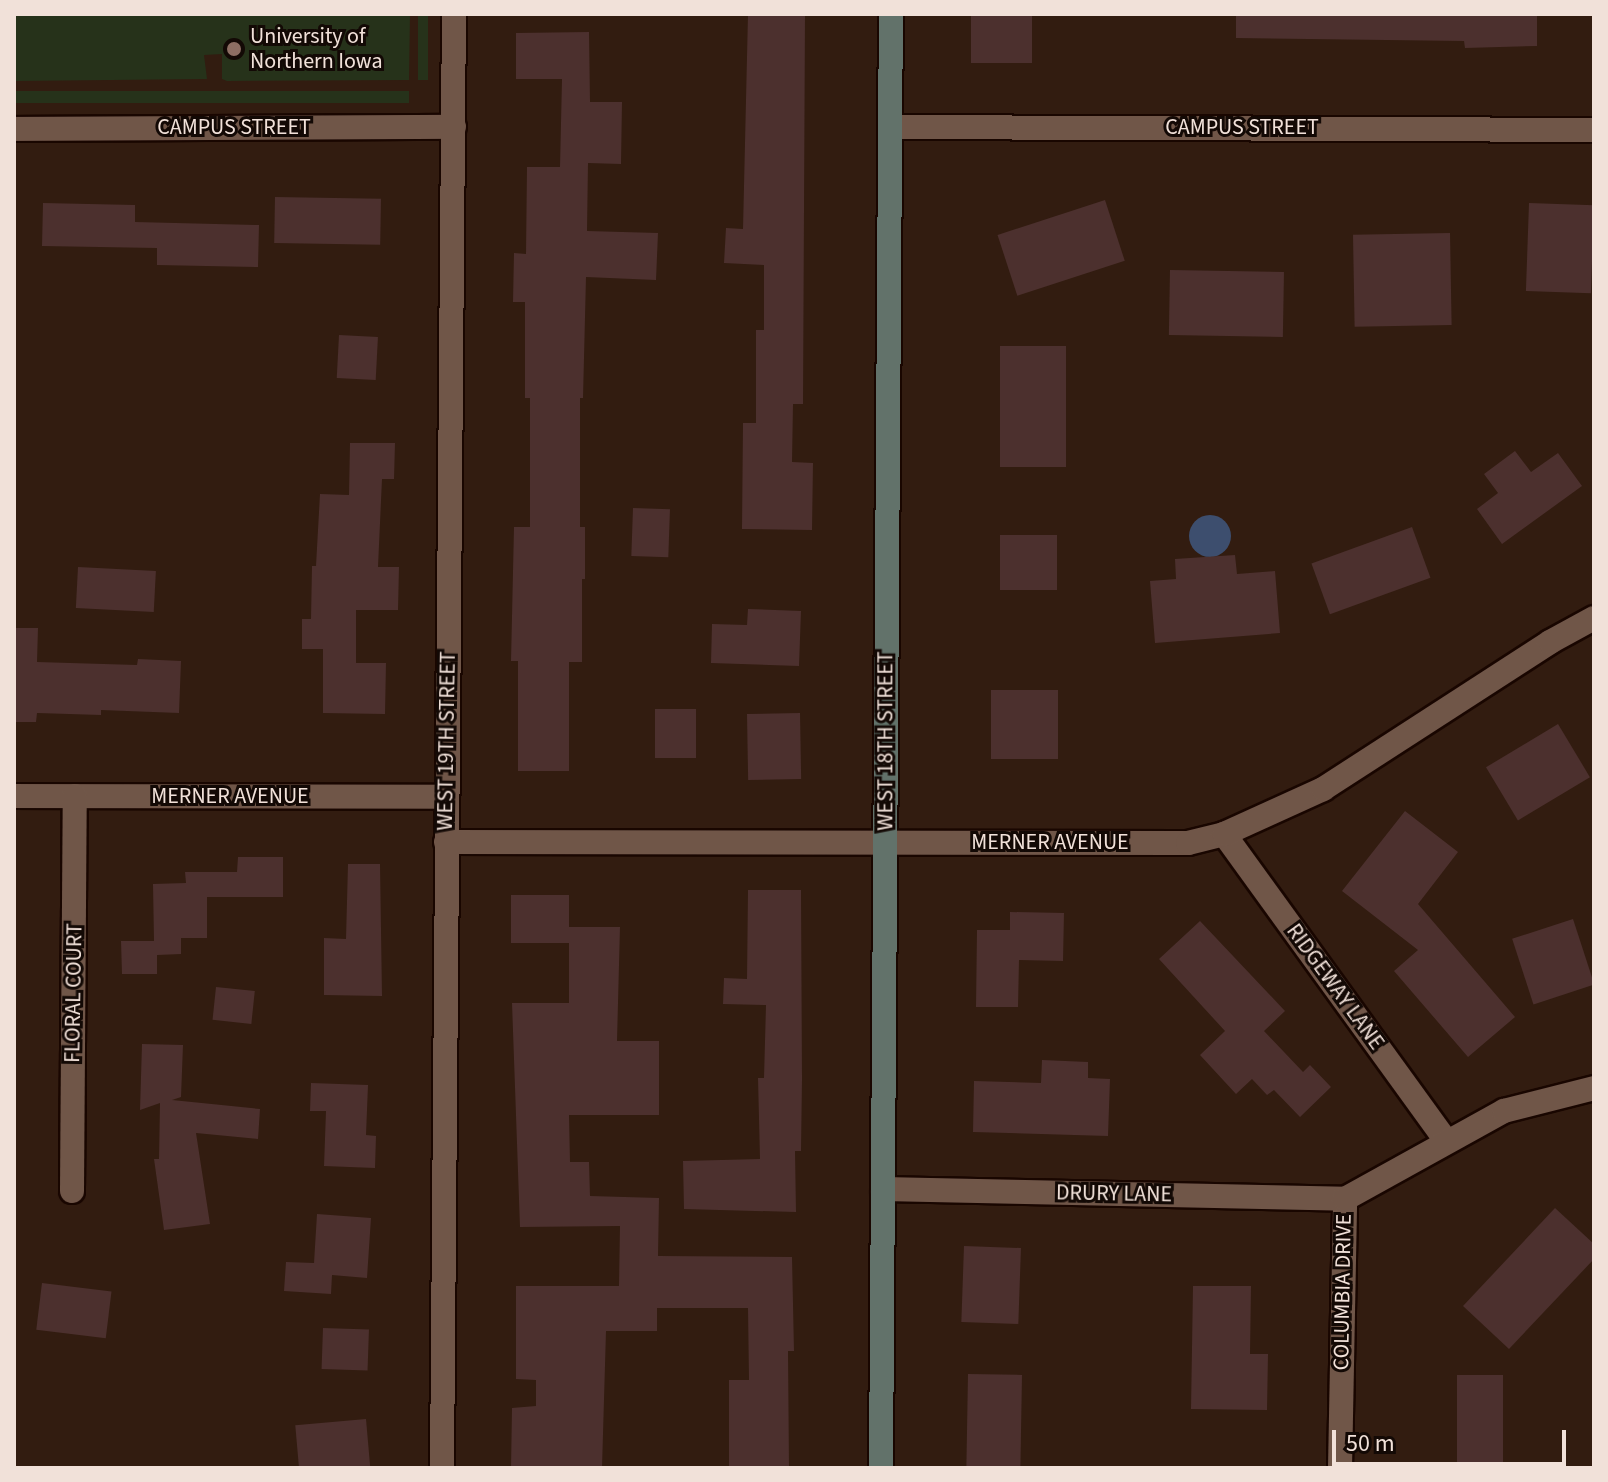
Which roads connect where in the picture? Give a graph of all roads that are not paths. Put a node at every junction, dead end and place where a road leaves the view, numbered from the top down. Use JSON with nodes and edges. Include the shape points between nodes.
{"nodes":[{"id":1,"x":454,"y":14,"type":"edge"},
{"id":2,"x":891,"y":14,"type":"edge"},
{"id":3,"x":454,"y":127,"type":"junction"},
{"id":4,"x":890,"y":127,"type":"junction"},
{"id":5,"x":14,"y":129,"type":"edge"},
{"id":6,"x":1594,"y":130,"type":"edge"},
{"id":7,"x":1594,"y":618,"type":"edge"},
{"id":8,"x":14,"y":796,"type":"edge"},
{"id":9,"x":75,"y":796,"type":"junction"},
{"id":10,"x":447,"y":797,"type":"junction"},
{"id":11,"x":1224,"y":834,"type":"junction"},
{"id":12,"x":446,"y":842,"type":"junction"},
{"id":13,"x":885,"y":842,"type":"junction"},
{"id":14,"x":1594,"y":1088,"type":"edge"},
{"id":15,"x":1446,"y":1141,"type":"junction"},
{"id":16,"x":883,"y":1189,"type":"junction"},
{"id":17,"x":72,"y":1191,"type":"dead end"},
{"id":18,"x":1345,"y":1199,"type":"junction"},
{"id":19,"x":442,"y":1468,"type":"edge"},
{"id":20,"x":881,"y":1468,"type":"edge"},
{"id":21,"x":1340,"y":1468,"type":"edge"}],
"edges":[{"from":1,"to":3,"type":"street","name":"WEST 19TH STREET"},
{"from":2,"to":4,"type":"main road","name":"WEST 18TH STREET"},
{"from":3,"to":5,"type":"street","name":"CAMPUS STREET"},
{"from":3,"to":10,"type":"street","name":"WEST 19TH STREET"},
{"from":4,"to":6,"type":"street","name":"CAMPUS STREET"},
{"from":4,"to":13,"type":"main road","name":"WEST 18TH STREET"},
{"from":7,"to":11,"type":"street","name":"MERNER AVENUE","via":[[1323,789]]},
{"from":8,"to":9,"type":"street","name":"MERNER AVENUE"},
{"from":9,"to":10,"type":"street","name":"MERNER AVENUE"},
{"from":9,"to":17,"type":"street","name":"FLORAL COURT"},
{"from":10,"to":12,"type":"street","name":"WEST 19TH STREET"},
{"from":11,"to":13,"type":"street","name":"MERNER AVENUE","via":[[1188,843]]},
{"from":11,"to":15,"type":"street","name":"RIDGEWAY LANE"},
{"from":12,"to":13,"type":"street","name":"MERNER AVENUE"},
{"from":12,"to":19,"type":"street","name":"WEST 19TH STREET"},
{"from":13,"to":16,"type":"main road","name":"WEST 18TH STREET"},
{"from":14,"to":15,"type":"street","name":"COLUMBIA DRIVE","via":[[1504,1111]]},
{"from":15,"to":18,"type":"street","name":"COLUMBIA DRIVE"},
{"from":16,"to":18,"type":"street","name":"DRURY LANE"},
{"from":16,"to":20,"type":"main road","name":"WEST 18TH STREET"},
{"from":18,"to":21,"type":"street","name":"COLUMBIA DRIVE"}]}
